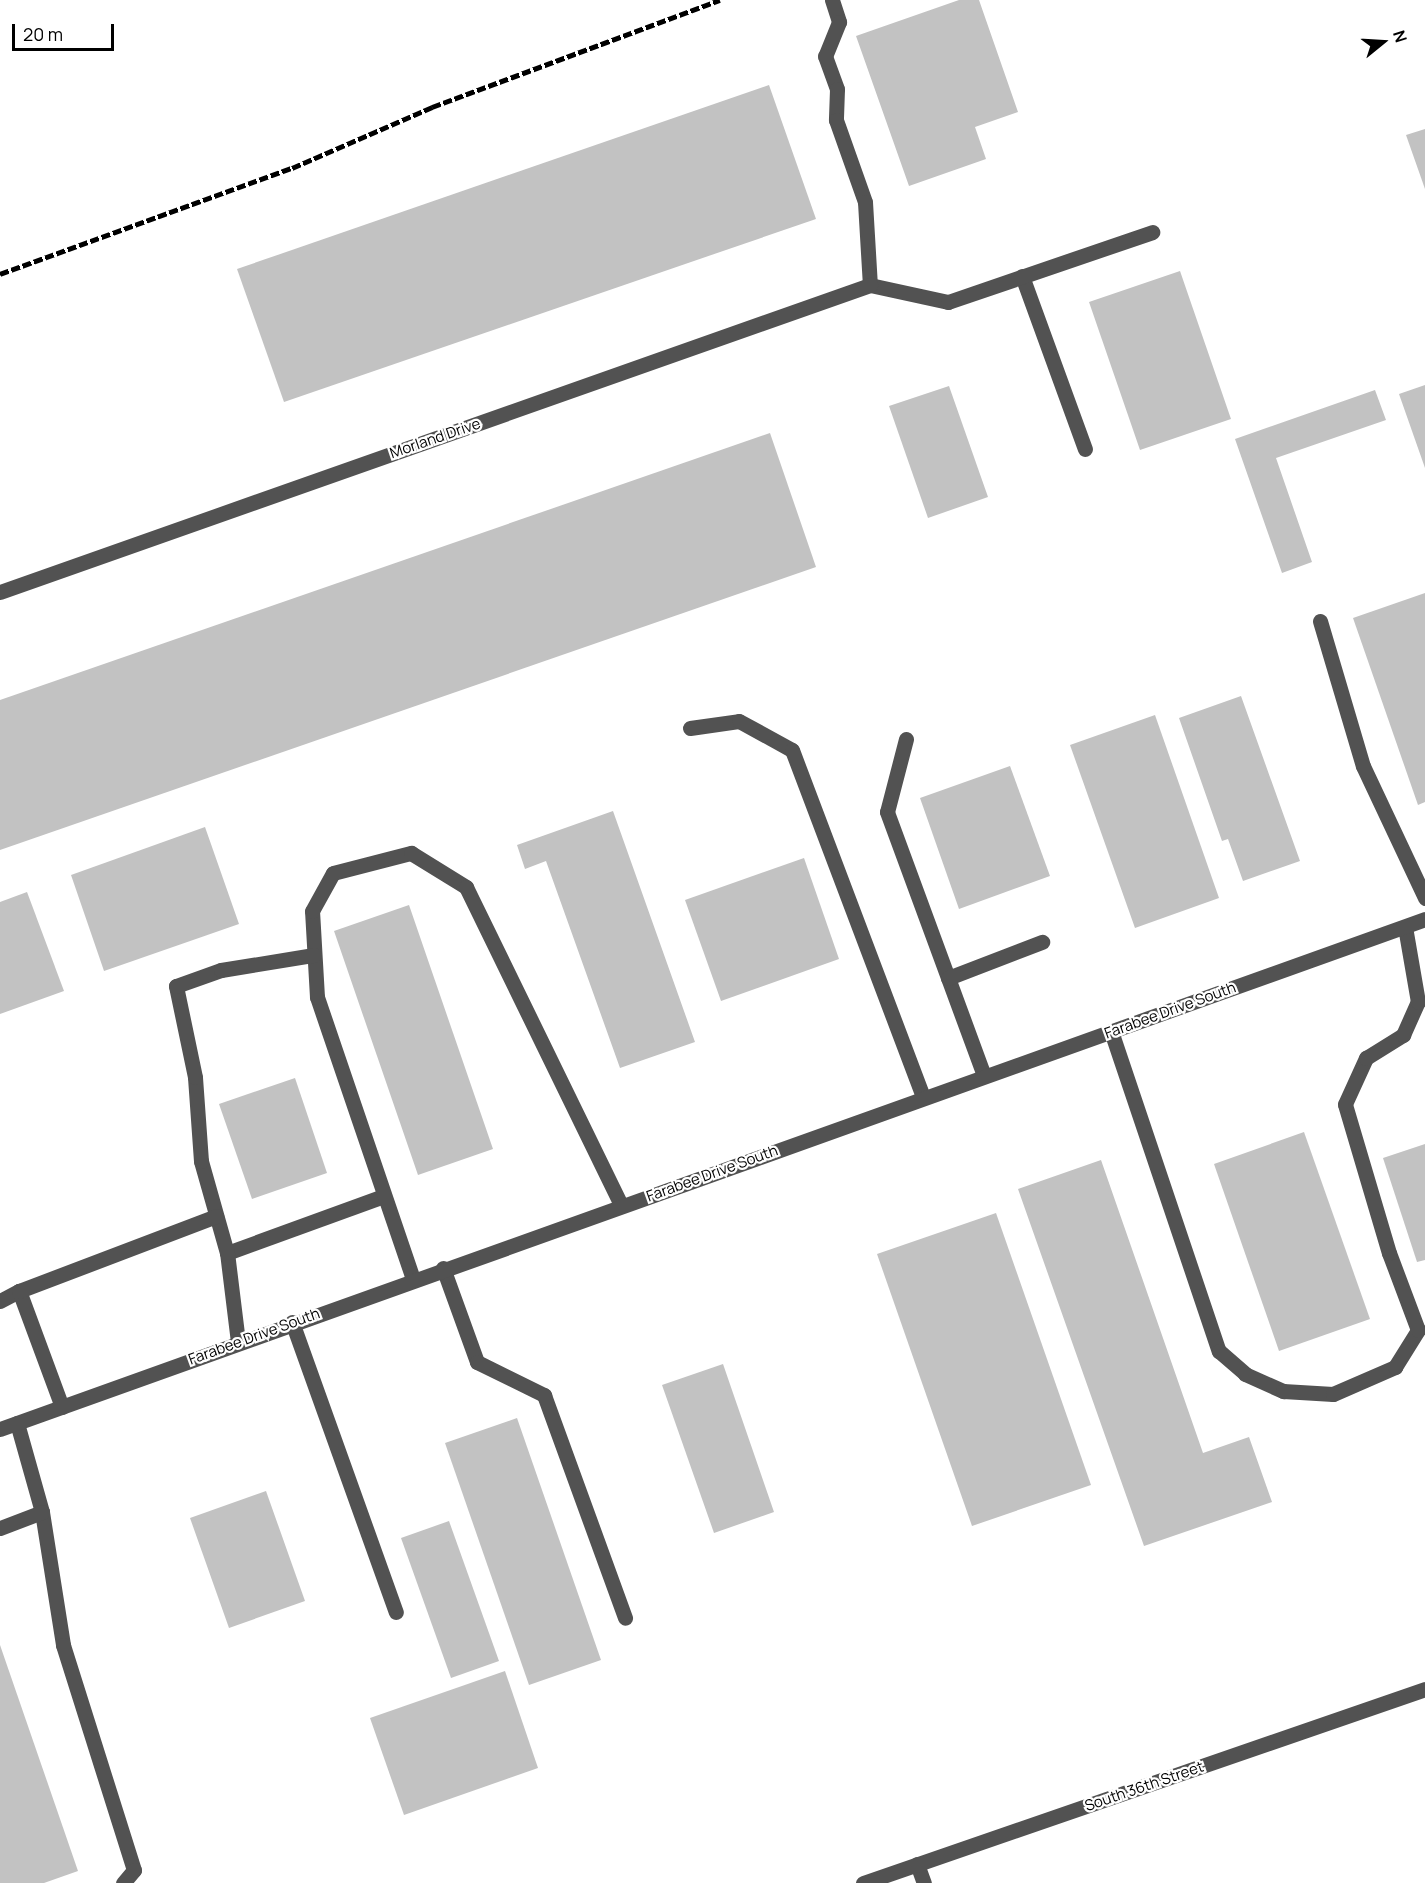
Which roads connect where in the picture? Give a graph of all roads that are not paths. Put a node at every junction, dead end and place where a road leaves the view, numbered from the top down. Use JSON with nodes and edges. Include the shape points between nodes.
{"nodes":[{"id":1,"x":832,"y":0,"type":"edge"},
{"id":2,"x":1152,"y":232,"type":"dead end"},
{"id":3,"x":1022,"y":276,"type":"junction"},
{"id":4,"x":870,"y":285,"type":"junction"},
{"id":5,"x":1086,"y":449,"type":"dead end"},
{"id":6,"x":0,"y":592,"type":"edge"},
{"id":7,"x":1320,"y":621,"type":"dead end"},
{"id":8,"x":690,"y":728,"type":"dead end"},
{"id":9,"x":906,"y":739,"type":"dead end"},
{"id":10,"x":1425,"y":898,"type":"edge"},
{"id":11,"x":1425,"y":919,"type":"edge"},
{"id":12,"x":1405,"y":927,"type":"junction"},
{"id":13,"x":1042,"y":942,"type":"dead end"},
{"id":14,"x":314,"y":955,"type":"junction"},
{"id":15,"x":948,"y":978,"type":"junction"},
{"id":16,"x":1111,"y":1031,"type":"junction"},
{"id":17,"x":984,"y":1076,"type":"junction"},
{"id":18,"x":924,"y":1097,"type":"junction"},
{"id":19,"x":384,"y":1196,"type":"junction"},
{"id":20,"x":621,"y":1205,"type":"junction"},
{"id":21,"x":216,"y":1216,"type":"junction"},
{"id":22,"x":226,"y":1253,"type":"junction"},
{"id":23,"x":443,"y":1268,"type":"junction"},
{"id":24,"x":413,"y":1279,"type":"junction"},
{"id":25,"x":19,"y":1291,"type":"junction"},
{"id":26,"x":0,"y":1301,"type":"edge"},
{"id":27,"x":292,"y":1322,"type":"junction"},
{"id":28,"x":238,"y":1342,"type":"junction"},
{"id":29,"x":62,"y":1407,"type":"junction"},
{"id":30,"x":17,"y":1423,"type":"junction"},
{"id":31,"x":0,"y":1429,"type":"edge"},
{"id":32,"x":42,"y":1512,"type":"junction"},
{"id":33,"x":0,"y":1528,"type":"edge"},
{"id":34,"x":396,"y":1612,"type":"dead end"},
{"id":35,"x":625,"y":1618,"type":"dead end"},
{"id":36,"x":1425,"y":1689,"type":"edge"},
{"id":37,"x":917,"y":1864,"type":"junction"},
{"id":38,"x":123,"y":1883,"type":"edge"},
{"id":39,"x":862,"y":1883,"type":"edge"},
{"id":40,"x":924,"y":1883,"type":"edge"}],
"edges":[{"from":1,"to":4,"type":"street","via":[[839,22],[825,56],[837,89],[836,120],[865,202]]},
{"from":2,"to":3,"type":"street"},
{"from":3,"to":4,"type":"street","via":[[948,302]]},
{"from":3,"to":5,"type":"street"},
{"from":4,"to":6,"type":"street","name":"Morland Drive"},
{"from":7,"to":10,"type":"street","via":[[1363,766]]},
{"from":8,"to":18,"type":"street","via":[[739,721],[792,750]]},
{"from":9,"to":15,"type":"street","via":[[887,812]]},
{"from":11,"to":12,"type":"street","name":"Farabee Drive South"},
{"from":12,"to":16,"type":"street","name":"Farabee Drive South"},
{"from":12,"to":16,"type":"street","via":[[1418,1002],[1403,1035],[1366,1058],[1345,1104],[1389,1253],[1418,1330],[1395,1367],[1333,1394],[1283,1391],[1245,1374],[1219,1351]]},
{"from":13,"to":15,"type":"street"},
{"from":14,"to":19,"type":"street","via":[[317,997]]},
{"from":14,"to":20,"type":"street","via":[[312,911],[333,873],[411,854],[466,887]]},
{"from":14,"to":21,"type":"street","via":[[221,970],[177,986],[195,1077],[201,1161]]},
{"from":15,"to":17,"type":"street"},
{"from":16,"to":17,"type":"street","name":"Farabee Drive South"},
{"from":17,"to":18,"type":"street","name":"Farabee Drive South"},
{"from":18,"to":20,"type":"street","name":"Farabee Drive South"},
{"from":19,"to":22,"type":"street"},
{"from":19,"to":24,"type":"street"},
{"from":20,"to":23,"type":"street","name":"Farabee Drive South"},
{"from":21,"to":22,"type":"street"},
{"from":21,"to":25,"type":"street"},
{"from":22,"to":28,"type":"street"},
{"from":23,"to":24,"type":"street","name":"Farabee Drive South"},
{"from":23,"to":35,"type":"street","via":[[477,1362],[544,1395]]},
{"from":24,"to":27,"type":"street","name":"Farabee Drive South"},
{"from":25,"to":26,"type":"street"},
{"from":25,"to":29,"type":"street"},
{"from":27,"to":28,"type":"street","name":"Farabee Drive South"},
{"from":27,"to":34,"type":"street"},
{"from":28,"to":29,"type":"street","name":"Farabee Drive South"},
{"from":29,"to":30,"type":"street","name":"Farabee Drive South"},
{"from":30,"to":31,"type":"street","name":"Farabee Drive South"},
{"from":30,"to":32,"type":"street"},
{"from":32,"to":33,"type":"street"},
{"from":32,"to":38,"type":"street","via":[[63,1645],[134,1870]]},
{"from":36,"to":37,"type":"street","name":"South 36th Street"},
{"from":37,"to":39,"type":"street","name":"South 36th Street"},
{"from":37,"to":40,"type":"street"}]}
